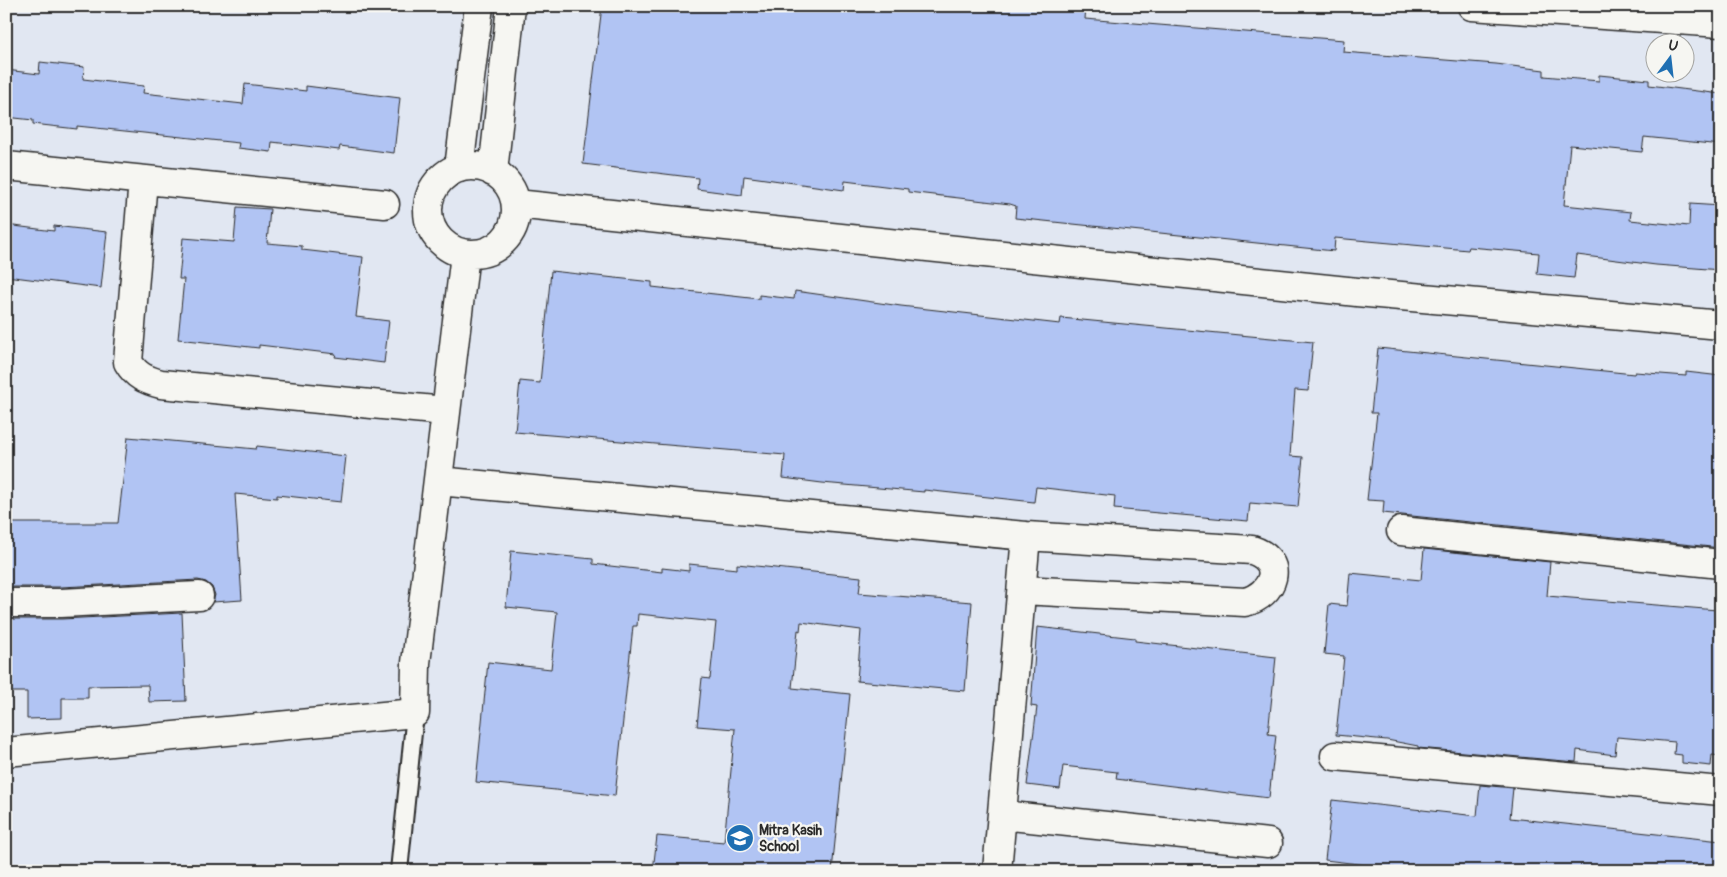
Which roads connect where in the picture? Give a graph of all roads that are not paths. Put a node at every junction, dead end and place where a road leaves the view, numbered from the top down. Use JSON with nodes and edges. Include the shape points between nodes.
{"nodes":[{"id":1,"x":479,"y":6,"type":"edge"},
{"id":2,"x":511,"y":6,"type":"edge"},
{"id":3,"x":1472,"y":6,"type":"edge"},
{"id":4,"x":1721,"y":23,"type":"edge"},
{"id":5,"x":6,"y":166,"type":"edge"},
{"id":6,"x":459,"y":168,"type":"junction"},
{"id":7,"x":493,"y":172,"type":"junction"},
{"id":8,"x":143,"y":180,"type":"junction"},
{"id":9,"x":385,"y":204,"type":"dead end"},
{"id":10,"x":516,"y":204,"type":"junction"},
{"id":11,"x":465,"y":254,"type":"junction"},
{"id":12,"x":1721,"y":324,"type":"edge"},
{"id":13,"x":445,"y":411,"type":"junction"},
{"id":14,"x":438,"y":481,"type":"junction"},
{"id":15,"x":1401,"y":531,"type":"dead end"},
{"id":16,"x":1026,"y":536,"type":"junction"},
{"id":17,"x":1721,"y":564,"type":"edge"},
{"id":18,"x":1022,"y":590,"type":"junction"},
{"id":19,"x":199,"y":596,"type":"dead end"},
{"id":20,"x":6,"y":603,"type":"edge"},
{"id":21,"x":415,"y":713,"type":"junction"},
{"id":22,"x":6,"y":752,"type":"edge"},
{"id":23,"x":1335,"y":756,"type":"dead end"},
{"id":24,"x":1721,"y":792,"type":"edge"},
{"id":25,"x":1002,"y":815,"type":"junction"},
{"id":26,"x":1268,"y":843,"type":"dead end"},
{"id":27,"x":399,"y":871,"type":"edge"},
{"id":28,"x":997,"y":871,"type":"edge"}],
"edges":[{"from":1,"to":6,"type":"street"},
{"from":2,"to":7,"type":"street"},
{"from":3,"to":4,"type":"street"},
{"from":5,"to":8,"type":"street"},
{"from":6,"to":7,"type":"street","via":[[477,166]]},
{"from":6,"to":11,"type":"street","via":[[444,176],[433,190],[428,207],[429,218],[438,237],[445,245]]},
{"from":7,"to":10,"type":"street","via":[[509,186]]},
{"from":8,"to":9,"type":"street"},
{"from":8,"to":13,"type":"street","via":[[128,362],[134,372],[161,384]]},
{"from":10,"to":11,"type":"street","via":[[516,218],[503,242],[492,250]]},
{"from":10,"to":12,"type":"street","via":[[1357,292]]},
{"from":11,"to":13,"type":"street"},
{"from":13,"to":14,"type":"street"},
{"from":14,"to":16,"type":"street"},
{"from":14,"to":21,"type":"street","via":[[416,663]]},
{"from":15,"to":17,"type":"street"},
{"from":16,"to":18,"type":"street"},
{"from":16,"to":18,"type":"street","via":[[1252,550],[1271,560],[1273,571],[1269,587],[1256,600],[1245,602]]},
{"from":18,"to":25,"type":"street"},
{"from":19,"to":20,"type":"street"},
{"from":21,"to":22,"type":"street"},
{"from":21,"to":27,"type":"lane"},
{"from":23,"to":24,"type":"street"},
{"from":25,"to":26,"type":"street"},
{"from":25,"to":28,"type":"street"}]}
